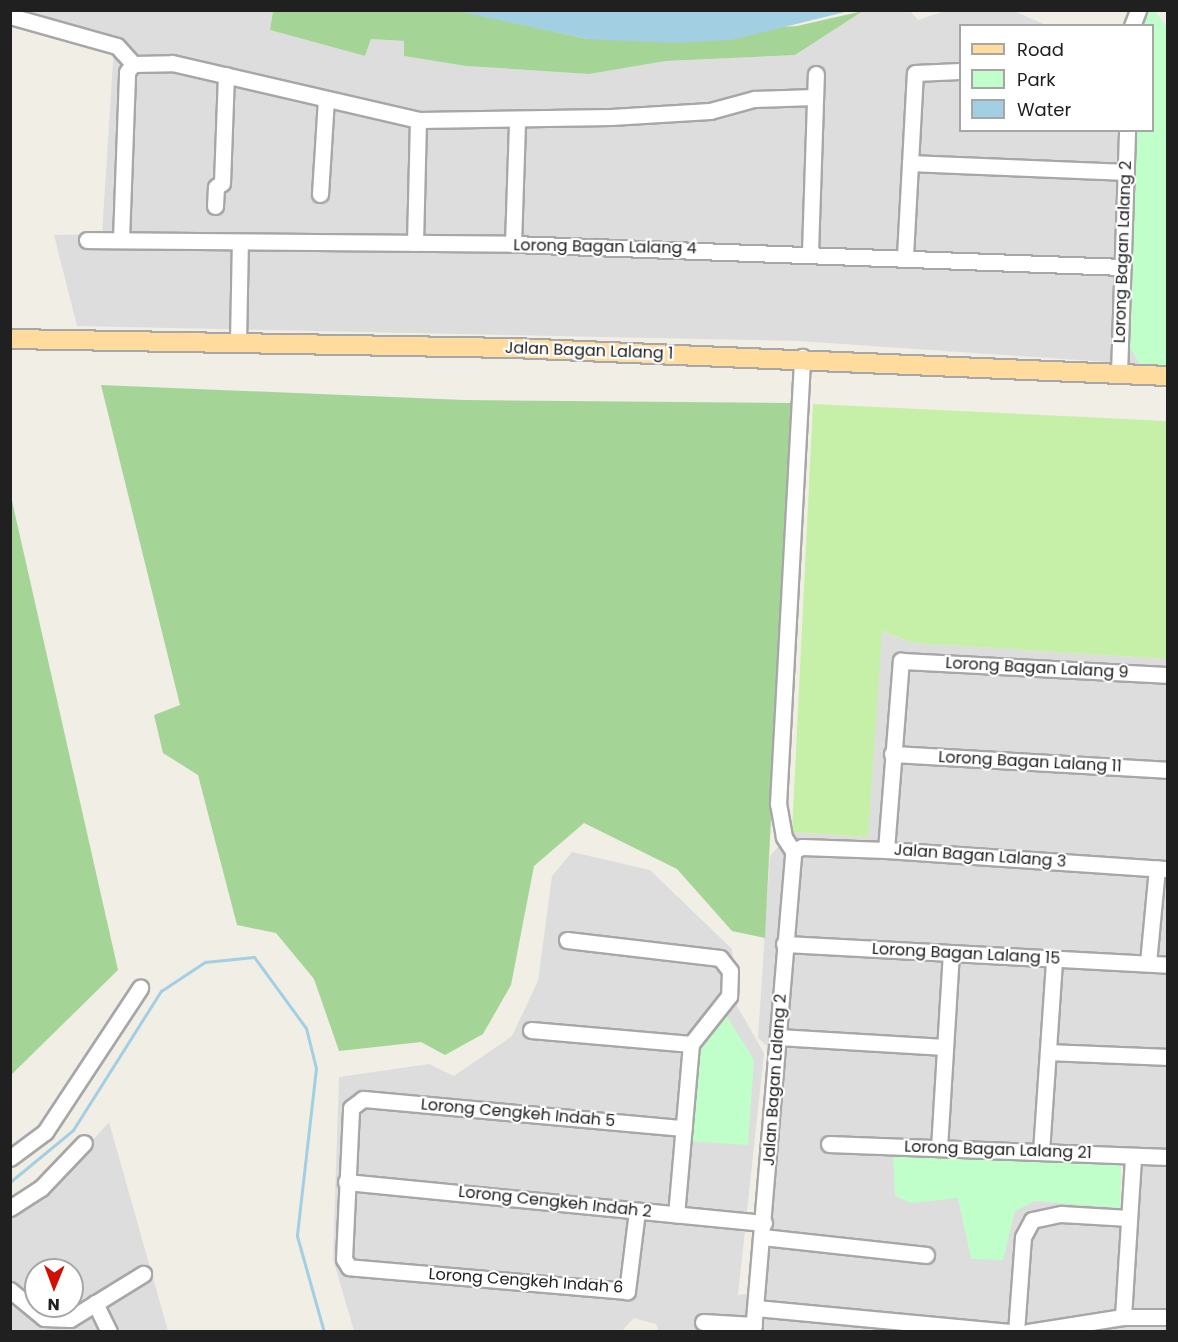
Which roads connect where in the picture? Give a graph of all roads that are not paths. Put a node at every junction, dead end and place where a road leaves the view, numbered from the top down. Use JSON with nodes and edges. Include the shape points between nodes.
{"nodes":[{"id":1,"x":10,"y":16,"type":"edge"},
{"id":2,"x":133,"y":64,"type":"junction"},
{"id":3,"x":959,"y":71,"type":"edge"},
{"id":4,"x":816,"y":74,"type":"dead end"},
{"id":5,"x":226,"y":75,"type":"junction"},
{"id":6,"x":816,"y":97,"type":"junction"},
{"id":7,"x":326,"y":99,"type":"junction"},
{"id":8,"x":418,"y":120,"type":"junction"},
{"id":9,"x":517,"y":122,"type":"junction"},
{"id":10,"x":1126,"y":132,"type":"edge"},
{"id":11,"x":910,"y":163,"type":"junction"},
{"id":12,"x":1126,"y":172,"type":"junction"},
{"id":13,"x":320,"y":194,"type":"dead end"},
{"id":14,"x":215,"y":206,"type":"dead end"},
{"id":15,"x":121,"y":239,"type":"junction"},
{"id":16,"x":87,"y":240,"type":"dead end"},
{"id":17,"x":240,"y":242,"type":"junction"},
{"id":18,"x":415,"y":243,"type":"junction"},
{"id":19,"x":513,"y":244,"type":"junction"},
{"id":20,"x":810,"y":252,"type":"junction"},
{"id":21,"x":905,"y":256,"type":"junction"},
{"id":22,"x":1123,"y":267,"type":"junction"},
{"id":23,"x":10,"y":339,"type":"edge"},
{"id":24,"x":238,"y":342,"type":"junction"},
{"id":25,"x":801,"y":357,"type":"junction"},
{"id":26,"x":1119,"y":374,"type":"junction"},
{"id":27,"x":1167,"y":376,"type":"edge"},
{"id":28,"x":1167,"y":675,"type":"edge"},
{"id":29,"x":892,"y":754,"type":"junction"},
{"id":30,"x":1167,"y":770,"type":"edge"},
{"id":31,"x":886,"y":850,"type":"junction"},
{"id":32,"x":793,"y":851,"type":"junction"},
{"id":33,"x":1162,"y":868,"type":"edge"},
{"id":34,"x":567,"y":940,"type":"dead end"},
{"id":35,"x":784,"y":944,"type":"junction"},
{"id":36,"x":951,"y":953,"type":"junction"},
{"id":37,"x":1053,"y":959,"type":"junction"},
{"id":38,"x":1148,"y":963,"type":"junction"},
{"id":39,"x":1167,"y":964,"type":"edge"},
{"id":40,"x":140,"y":988,"type":"dead end"},
{"id":41,"x":531,"y":1030,"type":"dead end"},
{"id":42,"x":778,"y":1037,"type":"junction"},
{"id":43,"x":692,"y":1044,"type":"junction"},
{"id":44,"x":945,"y":1047,"type":"junction"},
{"id":45,"x":1048,"y":1052,"type":"junction"},
{"id":46,"x":1167,"y":1057,"type":"edge"},
{"id":47,"x":684,"y":1128,"type":"junction"},
{"id":48,"x":84,"y":1143,"type":"dead end"},
{"id":49,"x":829,"y":1144,"type":"dead end"},
{"id":50,"x":939,"y":1148,"type":"junction"},
{"id":51,"x":1041,"y":1152,"type":"junction"},
{"id":52,"x":1133,"y":1156,"type":"junction"},
{"id":53,"x":1167,"y":1157,"type":"edge"},
{"id":54,"x":10,"y":1158,"type":"edge"},
{"id":55,"x":346,"y":1182,"type":"junction"},
{"id":56,"x":10,"y":1208,"type":"edge"},
{"id":57,"x":637,"y":1211,"type":"junction"},
{"id":58,"x":676,"y":1214,"type":"junction"},
{"id":59,"x":1129,"y":1218,"type":"junction"},
{"id":60,"x":764,"y":1230,"type":"junction"},
{"id":61,"x":926,"y":1255,"type":"dead end"},
{"id":62,"x":143,"y":1274,"type":"dead end"},
{"id":63,"x":10,"y":1290,"type":"edge"},
{"id":64,"x":95,"y":1304,"type":"junction"},
{"id":65,"x":756,"y":1308,"type":"junction"},
{"id":66,"x":1123,"y":1317,"type":"junction"},
{"id":67,"x":1167,"y":1317,"type":"edge"},
{"id":68,"x":703,"y":1322,"type":"dead end"},
{"id":69,"x":858,"y":1326,"type":"edge"},
{"id":70,"x":753,"y":1328,"type":"edge"},
{"id":71,"x":109,"y":1332,"type":"edge"},
{"id":72,"x":1010,"y":1332,"type":"edge"},
{"id":73,"x":1016,"y":1332,"type":"edge"},
{"id":74,"x":1028,"y":1332,"type":"edge"}],
"edges":[{"from":1,"to":2,"type":"street","via":[[117,46]]},
{"from":2,"to":5,"type":"street","via":[[154,60]]},
{"from":2,"to":15,"type":"street","via":[[127,72]]},
{"from":3,"to":11,"type":"street","via":[[916,69]]},
{"from":4,"to":6,"type":"street"},
{"from":5,"to":7,"type":"street"},
{"from":5,"to":14,"type":"street","via":[[222,183],[216,187]]},
{"from":6,"to":9,"type":"street","via":[[754,99],[710,111]]},
{"from":6,"to":20,"type":"street"},
{"from":7,"to":8,"type":"street"},
{"from":7,"to":13,"type":"street"},
{"from":8,"to":9,"type":"street"},
{"from":8,"to":18,"type":"street"},
{"from":9,"to":19,"type":"street"},
{"from":10,"to":12,"type":"street","name":"Lorong Bagan Lalang 2"},
{"from":11,"to":12,"type":"street"},
{"from":11,"to":21,"type":"street"},
{"from":12,"to":22,"type":"street","name":"Lorong Bagan Lalang 2"},
{"from":15,"to":16,"type":"street","name":"Lorong Bagan Lalang 4"},
{"from":15,"to":17,"type":"street","name":"Lorong Bagan Lalang 4"},
{"from":17,"to":18,"type":"street","name":"Lorong Bagan Lalang 4"},
{"from":17,"to":24,"type":"street"},
{"from":18,"to":19,"type":"street","name":"Lorong Bagan Lalang 4"},
{"from":19,"to":20,"type":"street","name":"Lorong Bagan Lalang 4"},
{"from":20,"to":21,"type":"street","name":"Lorong Bagan Lalang 4"},
{"from":21,"to":22,"type":"street","name":"Lorong Bagan Lalang 4"},
{"from":22,"to":26,"type":"street","name":"Lorong Bagan Lalang 2"},
{"from":23,"to":24,"type":"main road","name":"Jalan Bagan Lalang 1"},
{"from":24,"to":25,"type":"main road","name":"Jalan Bagan Lalang 1"},
{"from":25,"to":26,"type":"main road","name":"Jalan Bagan Lalang 1"},
{"from":25,"to":32,"type":"street","via":[[778,804],[784,837]]},
{"from":26,"to":27,"type":"main road","name":"Jalan Bagan Lalang 1"},
{"from":28,"to":29,"type":"street","name":"Lorong Bagan Lalang 9","via":[[907,660],[897,665]]},
{"from":29,"to":30,"type":"street","name":"Lorong Bagan Lalang 11"},
{"from":29,"to":31,"type":"street"},
{"from":31,"to":32,"type":"street","name":"Jalan Bagan Lalang 3","via":[[802,847]]},
{"from":31,"to":33,"type":"street","name":"Jalan Bagan Lalang 3"},
{"from":32,"to":35,"type":"street","name":"Jalan Bagan Lalang 2"},
{"from":33,"to":38,"type":"street"},
{"from":34,"to":43,"type":"street","via":[[720,958],[730,971],[729,996]]},
{"from":35,"to":36,"type":"street","name":"Lorong Bagan Lalang 15"},
{"from":35,"to":42,"type":"street","name":"Jalan Bagan Lalang 2"},
{"from":36,"to":37,"type":"street","name":"Lorong Bagan Lalang 15"},
{"from":36,"to":44,"type":"street"},
{"from":37,"to":38,"type":"street","name":"Lorong Bagan Lalang 15"},
{"from":37,"to":45,"type":"street"},
{"from":38,"to":39,"type":"street","name":"Lorong Bagan Lalang 15"},
{"from":40,"to":54,"type":"street","via":[[45,1131]]},
{"from":41,"to":43,"type":"street"},
{"from":42,"to":44,"type":"street"},
{"from":42,"to":60,"type":"street","name":"Jalan Bagan Lalang 2"},
{"from":43,"to":47,"type":"street"},
{"from":44,"to":50,"type":"street"},
{"from":45,"to":46,"type":"street"},
{"from":45,"to":51,"type":"street"},
{"from":47,"to":55,"type":"street","name":"Lorong Cengkeh Indah 5","via":[[363,1099],[354,1104]]},
{"from":47,"to":58,"type":"street"},
{"from":48,"to":56,"type":"street","via":[[48,1182]]},
{"from":49,"to":50,"type":"street","name":"Lorong Bagan Lalang 21"},
{"from":50,"to":51,"type":"street","name":"Lorong Bagan Lalang 21"},
{"from":51,"to":52,"type":"street","name":"Lorong Bagan Lalang 21"},
{"from":52,"to":53,"type":"street","name":"Lorong Bagan Lalang 21"},
{"from":52,"to":59,"type":"street"},
{"from":55,"to":57,"type":"street","name":"Lorong Cengkeh Indah 2"},
{"from":55,"to":57,"type":"street","name":"Lorong Cengkeh Indah 6","via":[[345,1264],[627,1291]]},
{"from":57,"to":58,"type":"street","name":"Lorong Cengkeh Indah 2"},
{"from":58,"to":60,"type":"street","name":"Lorong Cengkeh Indah 2"},
{"from":59,"to":66,"type":"street"},
{"from":59,"to":73,"type":"street","via":[[1061,1214],[1032,1220],[1023,1237]]},
{"from":60,"to":61,"type":"street","name":"Lorong Cengkeh Indah 2"},
{"from":60,"to":65,"type":"street","name":"Jalan Bagan Lalang 2"},
{"from":62,"to":64,"type":"street"},
{"from":63,"to":64,"type":"street","via":[[53,1321],[70,1319]]},
{"from":64,"to":71,"type":"street"},
{"from":65,"to":69,"type":"street"},
{"from":65,"to":70,"type":"street","name":"Jalan Bagan Lalang 2"},
{"from":66,"to":67,"type":"street"},
{"from":66,"to":74,"type":"street"},
{"from":68,"to":70,"type":"street"},
{"from":69,"to":72,"type":"street"}]}
